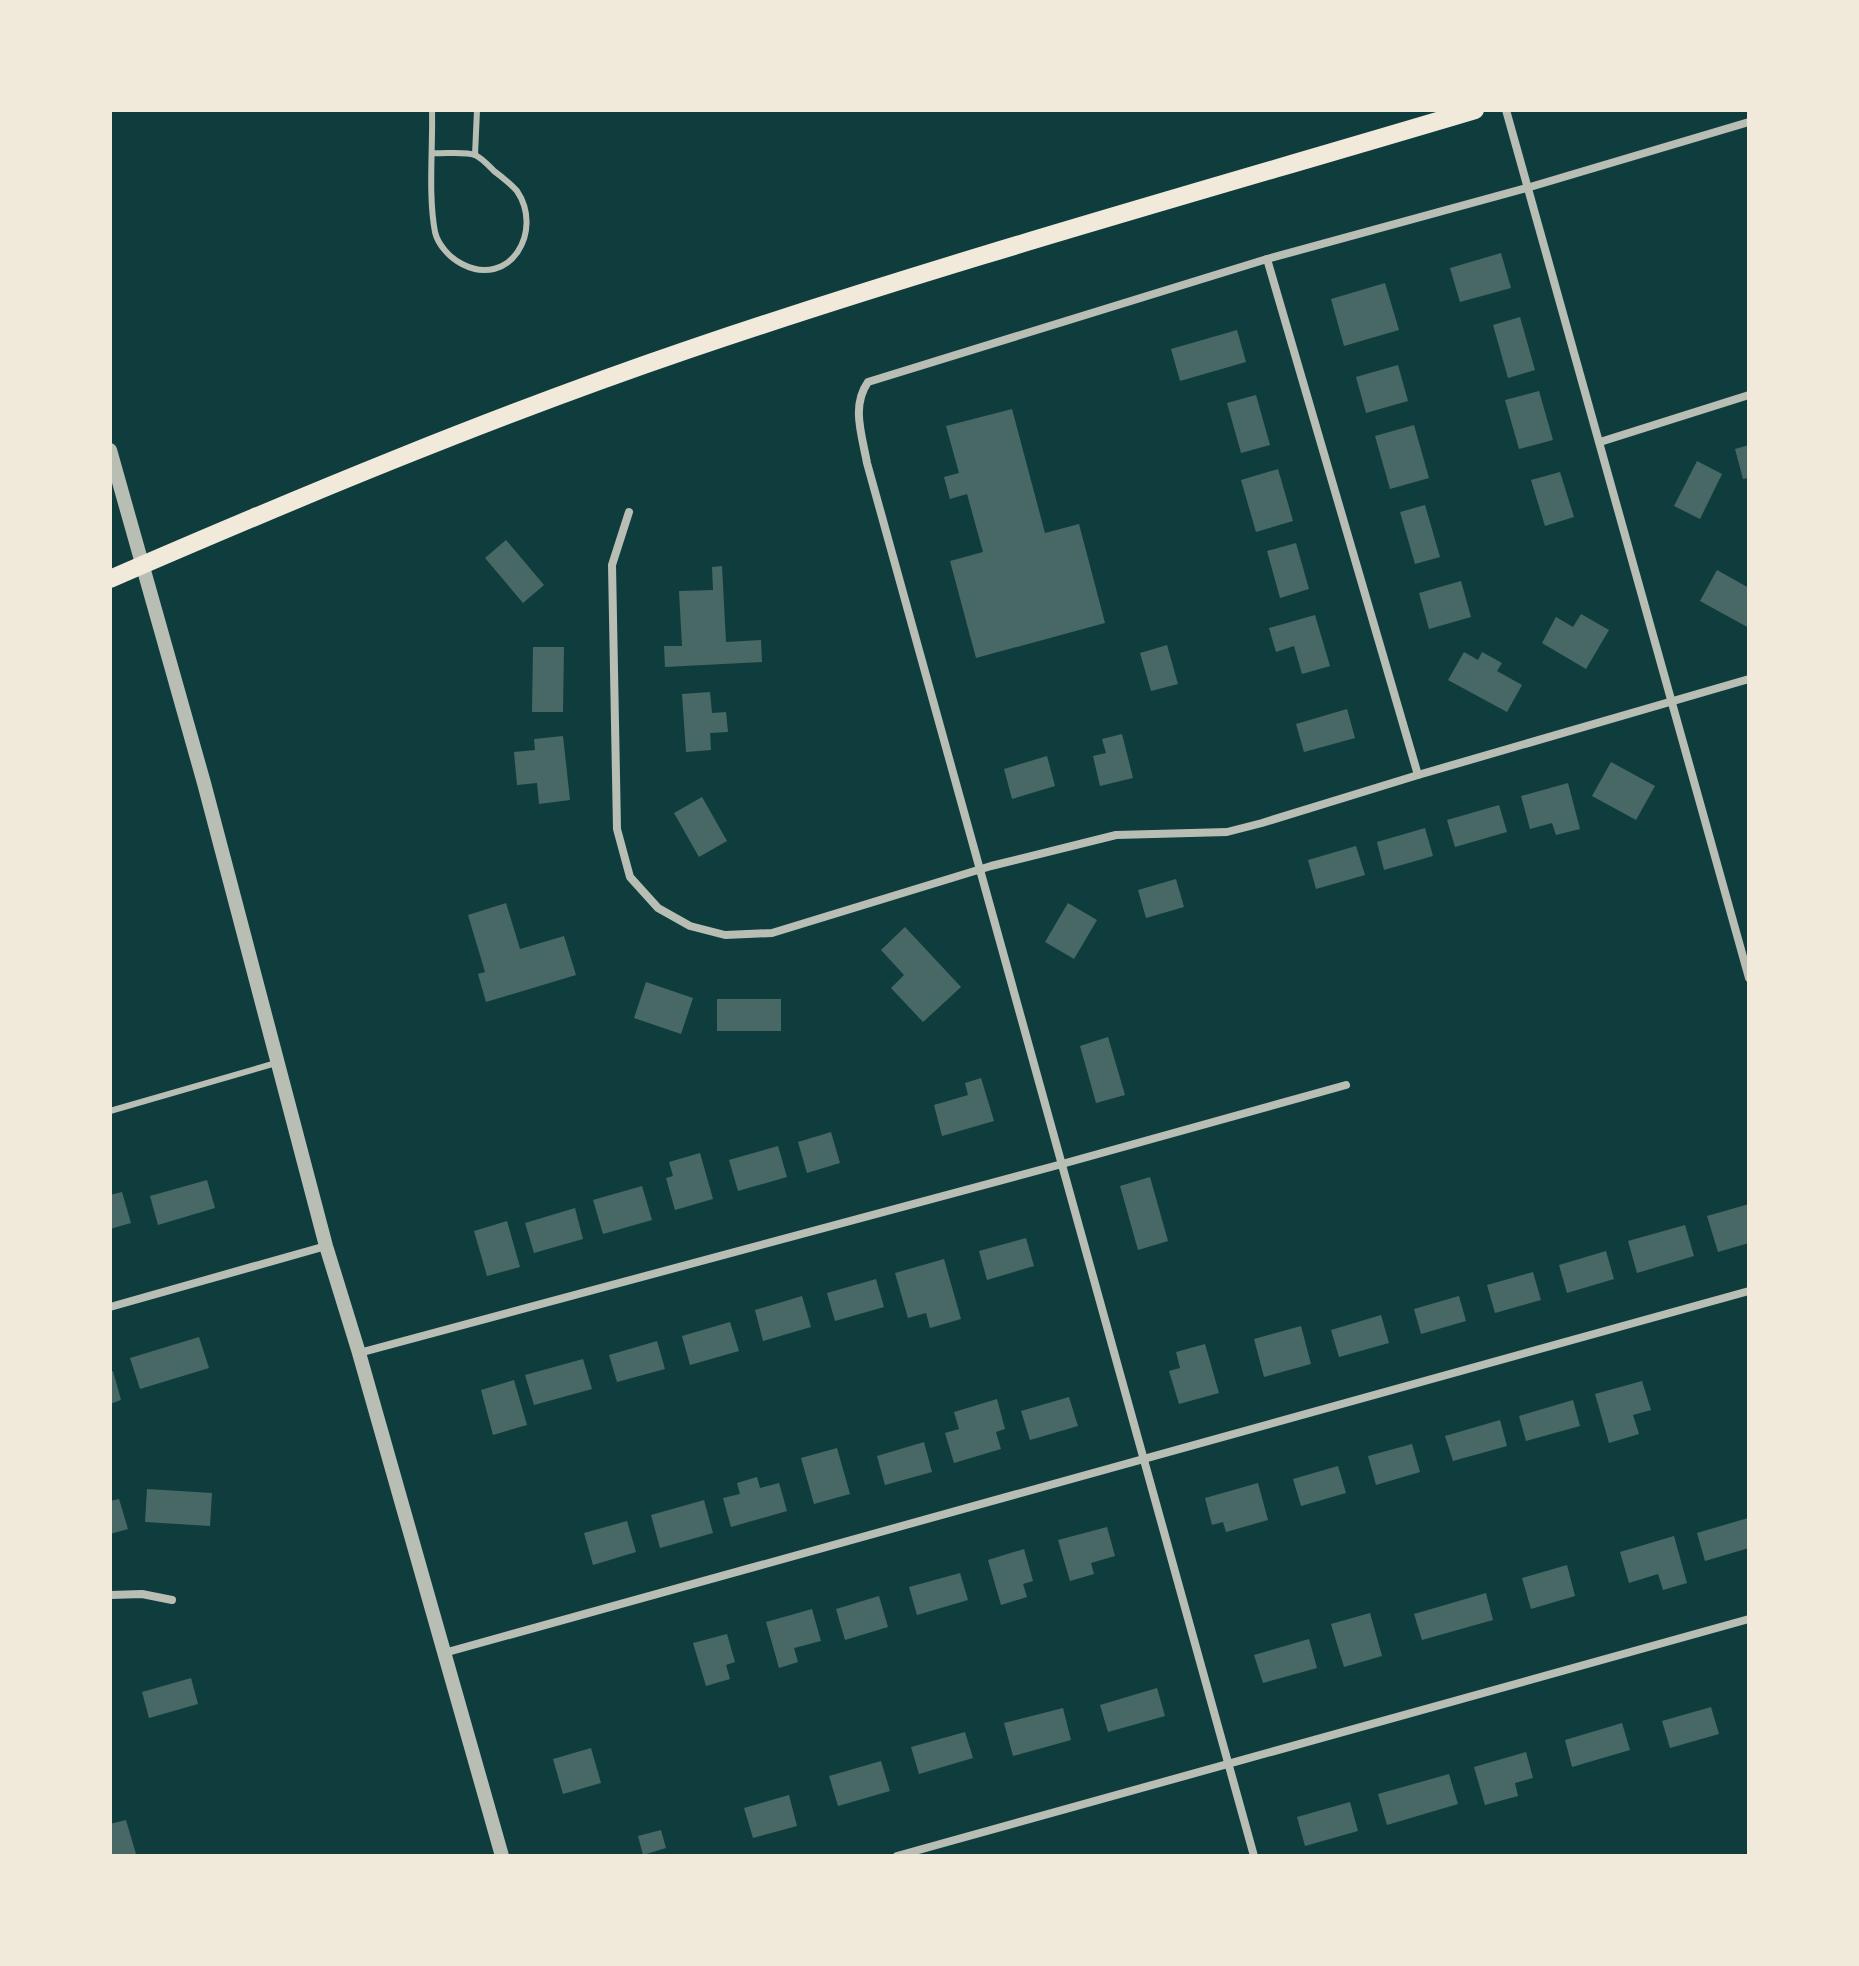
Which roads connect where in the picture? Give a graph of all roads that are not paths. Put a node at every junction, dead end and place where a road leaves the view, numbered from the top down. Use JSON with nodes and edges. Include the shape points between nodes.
{"nodes":[{"id":1,"x":432,"y":110,"type":"edge"},
{"id":2,"x":477,"y":110,"type":"edge"},
{"id":3,"x":1475,"y":110,"type":"edge"},
{"id":4,"x":1506,"y":110,"type":"edge"},
{"id":5,"x":1749,"y":122,"type":"edge"},
{"id":6,"x":433,"y":153,"type":"junction"},
{"id":7,"x":475,"y":155,"type":"junction"},
{"id":8,"x":1530,"y":187,"type":"junction"},
{"id":9,"x":1267,"y":259,"type":"junction"},
{"id":10,"x":1749,"y":395,"type":"edge"},
{"id":11,"x":1600,"y":442,"type":"junction"},
{"id":12,"x":110,"y":450,"type":"edge"},
{"id":13,"x":629,"y":512,"type":"dead end"},
{"id":14,"x":143,"y":565,"type":"junction"},
{"id":15,"x":110,"y":579,"type":"edge"},
{"id":16,"x":1749,"y":679,"type":"edge"},
{"id":17,"x":1672,"y":702,"type":"junction"},
{"id":18,"x":1418,"y":775,"type":"junction"},
{"id":19,"x":980,"y":869,"type":"junction"},
{"id":20,"x":1749,"y":978,"type":"edge"},
{"id":21,"x":278,"y":1062,"type":"junction"},
{"id":22,"x":1346,"y":1085,"type":"dead end"},
{"id":23,"x":110,"y":1111,"type":"edge"},
{"id":24,"x":1062,"y":1164,"type":"junction"},
{"id":25,"x":326,"y":1246,"type":"junction"},
{"id":26,"x":1749,"y":1291,"type":"edge"},
{"id":27,"x":110,"y":1307,"type":"edge"},
{"id":28,"x":359,"y":1353,"type":"junction"},
{"id":29,"x":1143,"y":1459,"type":"junction"},
{"id":30,"x":110,"y":1595,"type":"edge"},
{"id":31,"x":172,"y":1600,"type":"dead end"},
{"id":32,"x":1749,"y":1619,"type":"edge"},
{"id":33,"x":444,"y":1653,"type":"junction"},
{"id":34,"x":1228,"y":1764,"type":"junction"},
{"id":35,"x":502,"y":1856,"type":"edge"},
{"id":36,"x":897,"y":1856,"type":"edge"},
{"id":37,"x":1254,"y":1856,"type":"edge"}],
"edges":[{"from":1,"to":6,"type":"lane"},
{"from":2,"to":7,"type":"lane"},
{"from":3,"to":14,"type":"main road","via":[[927,271],[686,350],[454,437]]},
{"from":4,"to":8,"type":"street"},
{"from":5,"to":8,"type":"street"},
{"from":6,"to":7,"type":"lane"},
{"from":6,"to":7,"type":"lane","via":[[435,234],[459,263],[478,271],[497,269],[522,248],[524,209],[517,191]]},
{"from":8,"to":9,"type":"street"},
{"from":8,"to":11,"type":"street"},
{"from":9,"to":18,"type":"street"},
{"from":9,"to":19,"type":"street","via":[[868,382],[861,393],[858,412],[867,463]]},
{"from":10,"to":11,"type":"street"},
{"from":11,"to":17,"type":"street"},
{"from":12,"to":14,"type":"street"},
{"from":13,"to":19,"type":"street","via":[[612,565],[617,829],[630,877],[658,908],[690,926],[725,935],[772,933]]},
{"from":14,"to":15,"type":"main road"},
{"from":14,"to":21,"type":"street"},
{"from":16,"to":17,"type":"street"},
{"from":17,"to":18,"type":"street"},
{"from":17,"to":20,"type":"street"},
{"from":18,"to":19,"type":"street","via":[[1227,832],[1116,835]]},
{"from":19,"to":24,"type":"street"},
{"from":21,"to":23,"type":"lane"},
{"from":21,"to":25,"type":"street"},
{"from":22,"to":24,"type":"street"},
{"from":24,"to":28,"type":"street"},
{"from":24,"to":29,"type":"street"},
{"from":25,"to":27,"type":"street"},
{"from":25,"to":28,"type":"street"},
{"from":26,"to":29,"type":"street"},
{"from":28,"to":33,"type":"street"},
{"from":29,"to":33,"type":"street"},
{"from":29,"to":34,"type":"street"},
{"from":30,"to":31,"type":"street"},
{"from":32,"to":34,"type":"street"},
{"from":33,"to":35,"type":"street"},
{"from":34,"to":36,"type":"street"},
{"from":34,"to":37,"type":"street"}]}
